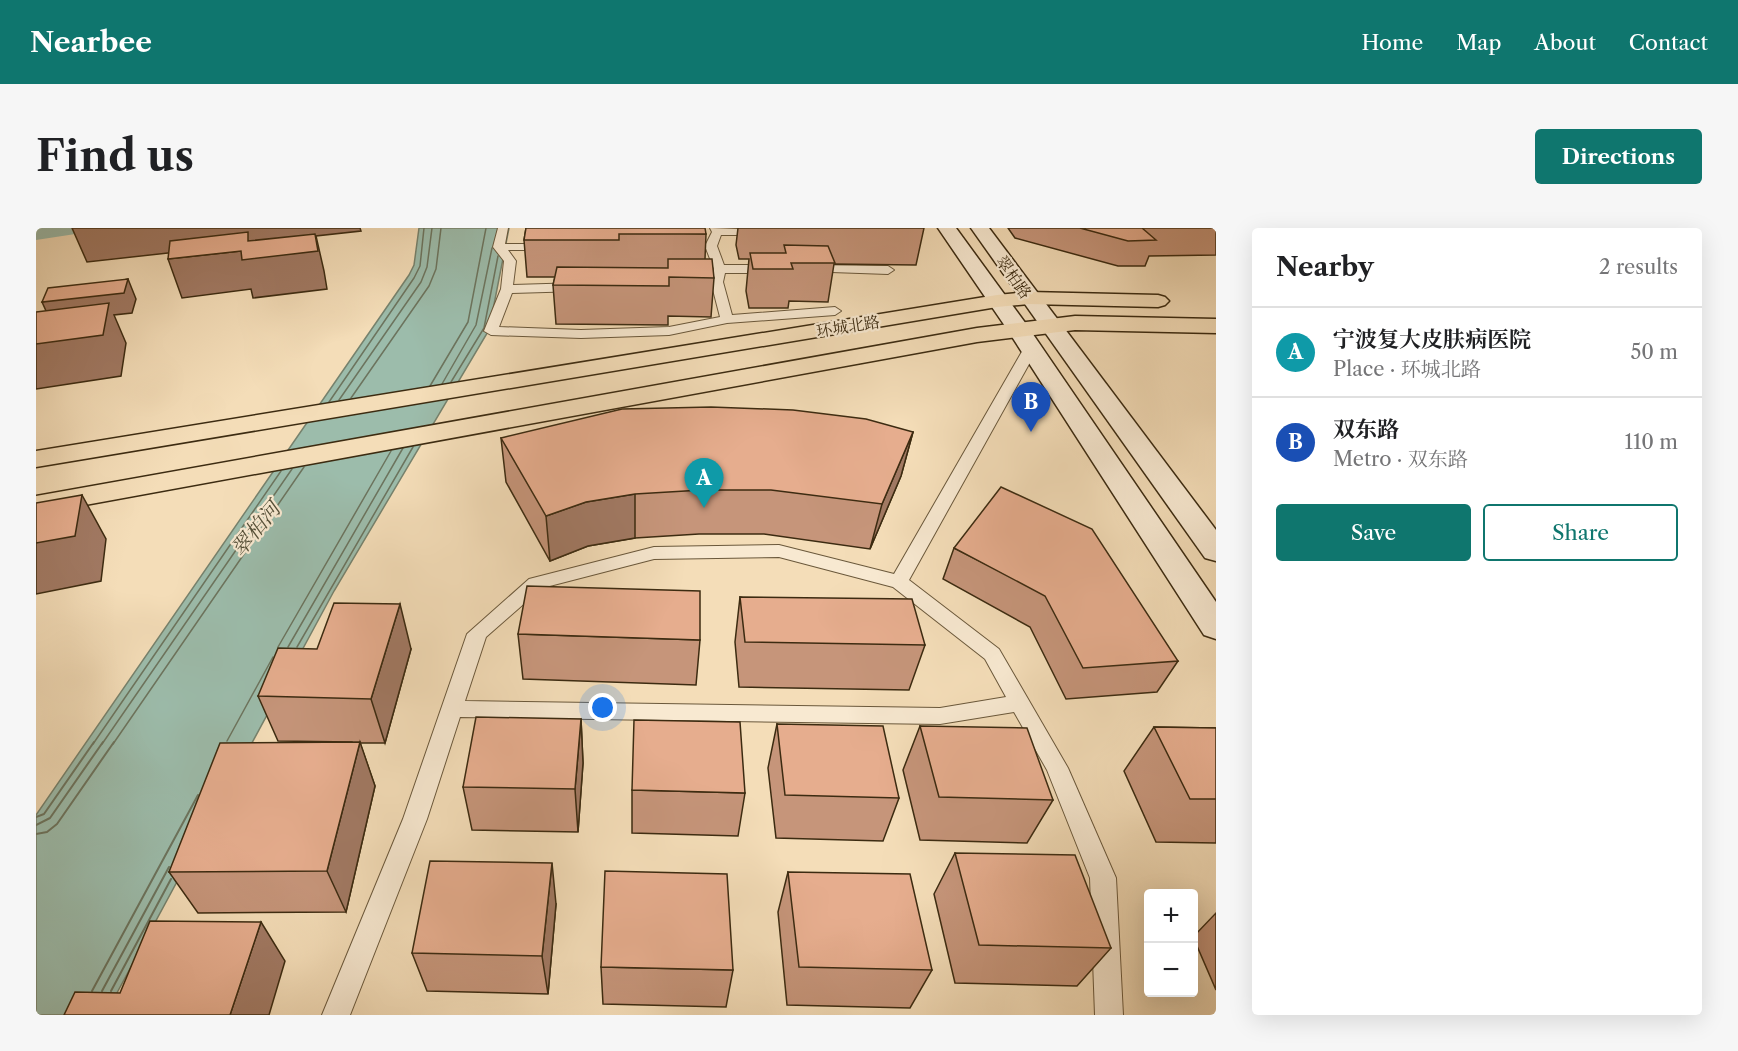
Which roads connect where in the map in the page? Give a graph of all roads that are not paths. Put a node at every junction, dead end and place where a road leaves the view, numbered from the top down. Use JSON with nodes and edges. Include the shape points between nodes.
{"nodes":[{"id":1,"x":503,"y":228,"type":"edge"},
{"id":2,"x":947,"y":228,"type":"edge"},
{"id":3,"x":980,"y":228,"type":"edge"},
{"id":4,"x":716,"y":230,"type":"edge"},
{"id":5,"x":775,"y":232,"type":"dead end"},
{"id":6,"x":499,"y":247,"type":"junction"},
{"id":7,"x":558,"y":247,"type":"edge"},
{"id":8,"x":720,"y":269,"type":"junction"},
{"id":9,"x":888,"y":270,"type":"dead end"},
{"id":10,"x":588,"y":286,"type":"edge"},
{"id":11,"x":507,"y":289,"type":"junction"},
{"id":12,"x":1029,"y":298,"type":"junction"},
{"id":13,"x":997,"y":301,"type":"junction"},
{"id":14,"x":1184,"y":302,"type":"dead end"},
{"id":15,"x":835,"y":311,"type":"dead end"},
{"id":16,"x":727,"y":319,"type":"junction"},
{"id":17,"x":1050,"y":326,"type":"junction"},
{"id":18,"x":1216,"y":326,"type":"edge"},
{"id":19,"x":1024,"y":338,"type":"junction"},
{"id":20,"x":36,"y":459,"type":"edge"},
{"id":21,"x":36,"y":505,"type":"edge"},
{"id":22,"x":1216,"y":551,"type":"edge"},
{"id":23,"x":899,"y":582,"type":"junction"},
{"id":24,"x":1216,"y":627,"type":"edge"},
{"id":25,"x":1020,"y":703,"type":"junction"},
{"id":26,"x":452,"y":709,"type":"junction"},
{"id":27,"x":336,"y":1015,"type":"edge"},
{"id":28,"x":1109,"y":1015,"type":"edge"}],
"edges":[{"from":1,"to":6,"type":"lane"},
{"from":2,"to":13,"type":"main road","name":"翠柏路"},
{"from":3,"to":12,"type":"main road","name":"翠柏路"},
{"from":4,"to":5,"type":"lane"},
{"from":4,"to":8,"type":"lane","via":[[705,246]]},
{"from":6,"to":7,"type":"lane"},
{"from":6,"to":11,"type":"lane","via":[[510,261]]},
{"from":8,"to":9,"type":"lane"},
{"from":8,"to":16,"type":"lane","via":[[711,283]]},
{"from":10,"to":11,"type":"lane"},
{"from":11,"to":16,"type":"lane","via":[[491,332],[669,331]]},
{"from":12,"to":13,"type":"main road","name":"环城北路"},
{"from":12,"to":14,"type":"main road","name":"环城北路"},
{"from":12,"to":17,"type":"main road","name":"翠柏路"},
{"from":13,"to":19,"type":"main road","name":"翠柏路"},
{"from":13,"to":20,"type":"main road","name":"环城北路"},
{"from":15,"to":16,"type":"lane"},
{"from":17,"to":18,"type":"main road","name":"环城北路"},
{"from":17,"to":19,"type":"main road","name":"环城北路"},
{"from":17,"to":22,"type":"main road","name":"翠柏路"},
{"from":19,"to":21,"type":"main road","name":"环城北路","via":[[500,423]]},
{"from":19,"to":23,"type":"lane"},
{"from":19,"to":24,"type":"main road","name":"翠柏路"},
{"from":23,"to":25,"type":"lane","via":[[992,654]]},
{"from":23,"to":26,"type":"lane","via":[[778,551],[654,554],[536,583],[477,634]]},
{"from":25,"to":26,"type":"lane","via":[[940,716]]},
{"from":25,"to":28,"type":"lane","via":[[1057,768],[1103,878]]},
{"from":26,"to":27,"type":"lane","via":[[415,819]]}]}
